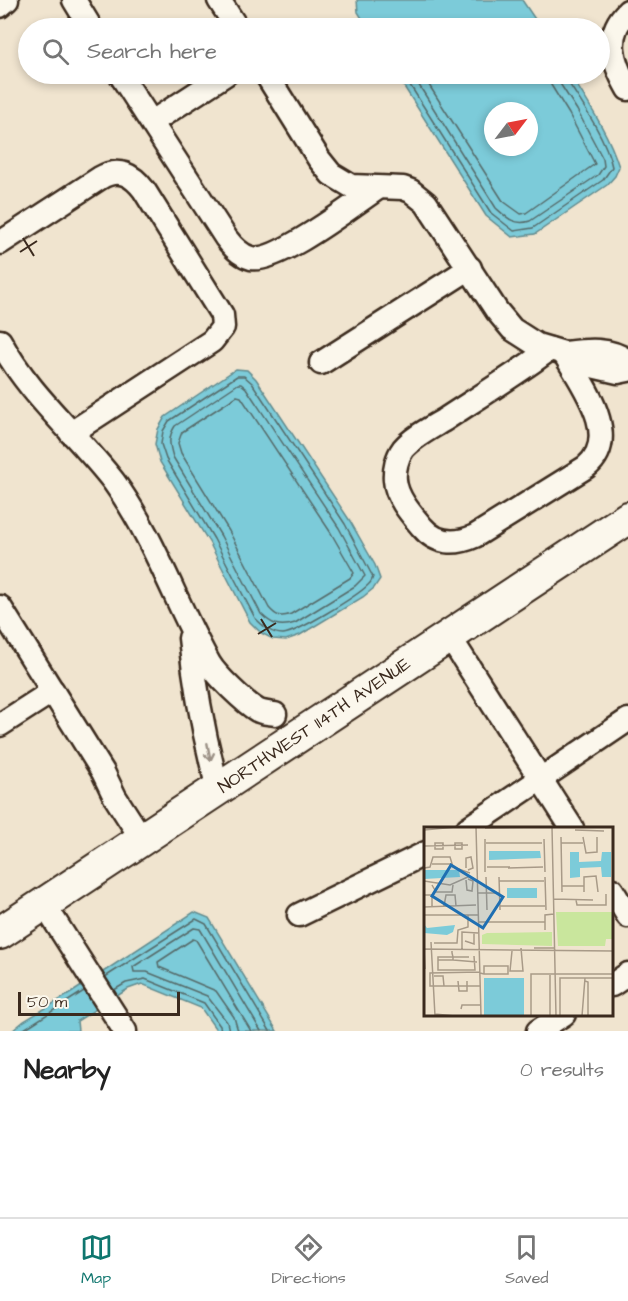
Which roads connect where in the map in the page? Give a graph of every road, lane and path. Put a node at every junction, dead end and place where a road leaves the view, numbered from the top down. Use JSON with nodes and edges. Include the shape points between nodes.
{"nodes":[{"id":1,"x":7,"y":0,"type":"edge"},
{"id":2,"x":74,"y":0,"type":"edge"},
{"id":3,"x":219,"y":0,"type":"edge"},
{"id":4,"x":0,"y":6,"type":"edge"},
{"id":5,"x":628,"y":11,"type":"edge"},
{"id":6,"x":85,"y":18,"type":"edge"},
{"id":7,"x":231,"y":18,"type":"edge"},
{"id":8,"x":127,"y":84,"type":"edge"},
{"id":9,"x":211,"y":84,"type":"edge"},
{"id":10,"x":272,"y":84,"type":"edge"},
{"id":11,"x":628,"y":89,"type":"edge"},
{"id":12,"x":152,"y":122,"type":"junction"},
{"id":13,"x":378,"y":188,"type":"junction"},
{"id":14,"x":0,"y":243,"type":"edge"},
{"id":15,"x":470,"y":268,"type":"junction"},
{"id":16,"x":0,"y":341,"type":"edge"},
{"id":17,"x":557,"y":351,"type":"junction"},
{"id":18,"x":628,"y":361,"type":"edge"},
{"id":19,"x":321,"y":363,"type":"dead end"},
{"id":20,"x":628,"y":370,"type":"edge"},
{"id":21,"x":71,"y":433,"type":"junction"},
{"id":22,"x":628,"y":518,"type":"edge"},
{"id":23,"x":0,"y":607,"type":"edge"},
{"id":24,"x":189,"y":624,"type":"junction"},
{"id":25,"x":449,"y":636,"type":"junction"},
{"id":26,"x":8,"y":638,"type":"edge"},
{"id":27,"x":232,"y":688,"type":"junction"},
{"id":28,"x":53,"y":691,"type":"junction"},
{"id":29,"x":201,"y":709,"type":"junction"},
{"id":30,"x":275,"y":714,"type":"junction"},
{"id":31,"x":628,"y":720,"type":"edge"},
{"id":32,"x":0,"y":725,"type":"edge"},
{"id":33,"x":300,"y":734,"type":"junction"},
{"id":34,"x":542,"y":780,"type":"junction"},
{"id":35,"x":218,"y":789,"type":"junction"},
{"id":36,"x":470,"y":827,"type":"edge"},
{"id":37,"x":571,"y":827,"type":"edge"},
{"id":38,"x":142,"y":839,"type":"junction"},
{"id":39,"x":424,"y":854,"type":"edge"},
{"id":40,"x":613,"y":892,"type":"edge"},
{"id":41,"x":44,"y":904,"type":"junction"},
{"id":42,"x":299,"y":915,"type":"dead end"},
{"id":43,"x":628,"y":916,"type":"edge"},
{"id":44,"x":0,"y":933,"type":"edge"},
{"id":45,"x":628,"y":974,"type":"edge"},
{"id":46,"x":613,"y":984,"type":"edge"},
{"id":47,"x":561,"y":1016,"type":"edge"},
{"id":48,"x":120,"y":1023,"type":"edge"},
{"id":49,"x":538,"y":1031,"type":"edge"}],
"edges":[{"from":1,"to":4,"type":"street"},
{"from":2,"to":6,"type":"street"},
{"from":3,"to":7,"type":"street"},
{"from":5,"to":11,"type":"street","via":[[613,34],[612,47],[617,69]]},
{"from":8,"to":12,"type":"street"},
{"from":9,"to":12,"type":"street"},
{"from":10,"to":13,"type":"street","via":[[331,174],[351,186]]},
{"from":12,"to":13,"type":"street","via":[[226,238],[250,258],[279,253]]},
{"from":13,"to":15,"type":"street","via":[[403,188],[418,196]]},
{"from":14,"to":21,"type":"street","via":[[100,177],[111,172],[124,173],[146,193],[220,310],[223,327],[212,341]]},
{"from":15,"to":17,"type":"street","via":[[512,329],[537,345]]},
{"from":15,"to":19,"type":"street"},
{"from":16,"to":21,"type":"street","via":[[19,372]]},
{"from":17,"to":17,"type":"street","via":[[592,401],[598,417],[600,445],[596,457],[475,536],[447,542],[427,533],[398,492],[395,472],[401,452],[420,435],[532,362]]},
{"from":17,"to":18,"type":"street","via":[[592,349]]},
{"from":17,"to":20,"type":"street","via":[[592,366],[618,372]]},
{"from":21,"to":24,"type":"street","via":[[121,494]]},
{"from":22,"to":25,"type":"street","name":"NORTHWEST 114TH AVENUE"},
{"from":23,"to":26,"type":"street"},
{"from":24,"to":27,"type":"street","via":[[210,666]]},
{"from":24,"to":29,"type":"street"},
{"from":24,"to":30,"type":"street","via":[[268,700]]},
{"from":25,"to":33,"type":"street","name":"NORTHWEST 114TH AVENUE"},
{"from":25,"to":34,"type":"street"},
{"from":26,"to":28,"type":"street"},
{"from":27,"to":29,"type":"street"},
{"from":27,"to":30,"type":"street","via":[[258,711]]},
{"from":28,"to":32,"type":"street"},
{"from":28,"to":38,"type":"street"},
{"from":29,"to":35,"type":"street","one_way":true},
{"from":30,"to":33,"type":"street"},
{"from":31,"to":34,"type":"street"},
{"from":33,"to":35,"type":"street","name":"NORTHWEST 114TH AVENUE"},
{"from":34,"to":36,"type":"street"},
{"from":34,"to":37,"type":"street"},
{"from":35,"to":38,"type":"street","name":"NORTHWEST 114TH AVENUE"},
{"from":38,"to":41,"type":"street","name":"NORTHWEST 114TH AVENUE"},
{"from":39,"to":42,"type":"street"},
{"from":40,"to":43,"type":"street"},
{"from":41,"to":44,"type":"street","name":"NORTHWEST 114TH AVENUE"},
{"from":41,"to":48,"type":"street"},
{"from":45,"to":46,"type":"street"},
{"from":47,"to":49,"type":"street"}]}
